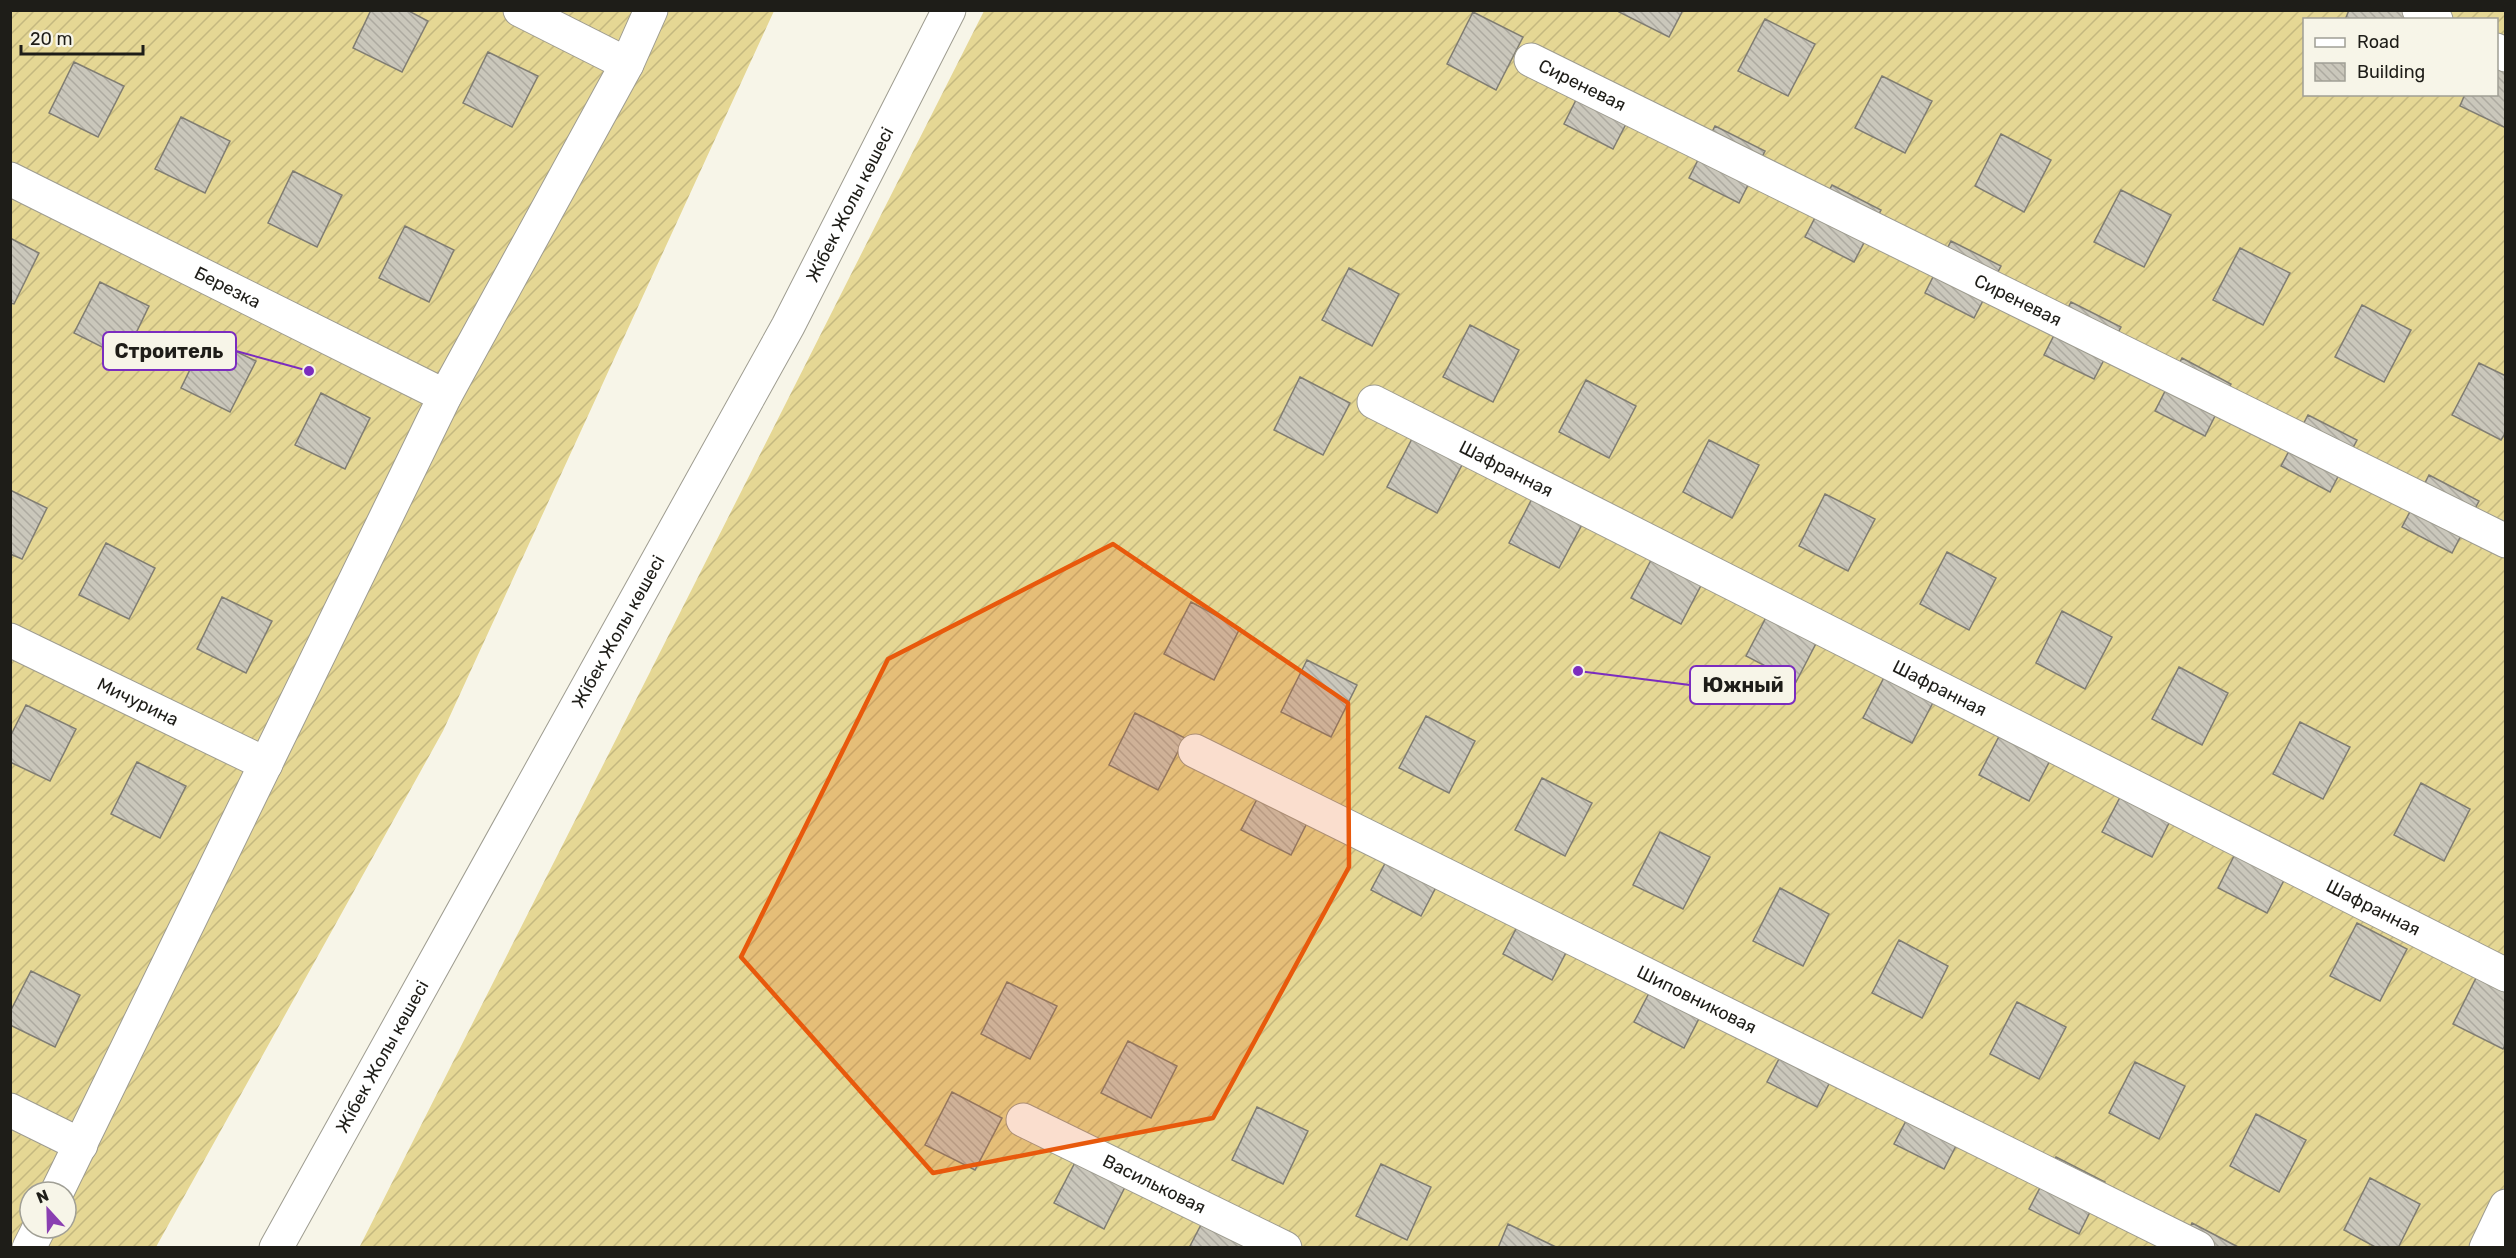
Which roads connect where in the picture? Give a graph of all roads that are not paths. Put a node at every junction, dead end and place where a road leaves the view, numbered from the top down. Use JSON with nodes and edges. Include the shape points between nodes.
{"nodes":[{"id":1,"x":520,"y":10,"type":"edge"},
{"id":2,"x":651,"y":10,"type":"edge"},
{"id":3,"x":949,"y":10,"type":"edge"},
{"id":4,"x":2419,"y":10,"type":"edge"},
{"id":5,"x":2433,"y":18,"type":"edge"},
{"id":6,"x":1531,"y":60,"type":"dead end"},
{"id":7,"x":627,"y":64,"type":"junction"},
{"id":8,"x":10,"y":179,"type":"edge"},
{"id":9,"x":445,"y":396,"type":"junction"},
{"id":10,"x":1374,"y":402,"type":"dead end"},
{"id":11,"x":2505,"y":540,"type":"edge"},
{"id":12,"x":10,"y":640,"type":"edge"},
{"id":13,"x":1195,"y":751,"type":"dead end"},
{"id":14,"x":266,"y":764,"type":"junction"},
{"id":15,"x":2505,"y":975,"type":"edge"},
{"id":16,"x":10,"y":1110,"type":"edge"},
{"id":17,"x":1023,"y":1120,"type":"dead end"},
{"id":18,"x":81,"y":1146,"type":"junction"},
{"id":19,"x":63,"y":1180,"type":"edge"},
{"id":20,"x":2505,"y":1206,"type":"edge"},
{"id":21,"x":276,"y":1248,"type":"edge"},
{"id":22,"x":1285,"y":1248,"type":"edge"},
{"id":23,"x":2198,"y":1248,"type":"edge"},
{"id":24,"x":2486,"y":1248,"type":"edge"}],
"edges":[{"from":1,"to":7,"type":"main road"},
{"from":2,"to":7,"type":"main road"},
{"from":3,"to":21,"type":"main road","name":"Жібек Жолы көшесі","via":[[788,326]]},
{"from":4,"to":5,"type":"main road"},
{"from":6,"to":11,"type":"main road","name":"Сиреневая"},
{"from":7,"to":9,"type":"main road"},
{"from":8,"to":9,"type":"main road","name":"Березка"},
{"from":9,"to":14,"type":"main road"},
{"from":10,"to":15,"type":"main road","name":"Шафранная"},
{"from":12,"to":14,"type":"main road","name":"Мичурина"},
{"from":13,"to":23,"type":"main road","name":"Шиповниковая"},
{"from":14,"to":18,"type":"main road"},
{"from":16,"to":18,"type":"main road"},
{"from":17,"to":22,"type":"main road","name":"Васильковая"},
{"from":18,"to":19,"type":"main road"},
{"from":20,"to":24,"type":"main road"}]}
